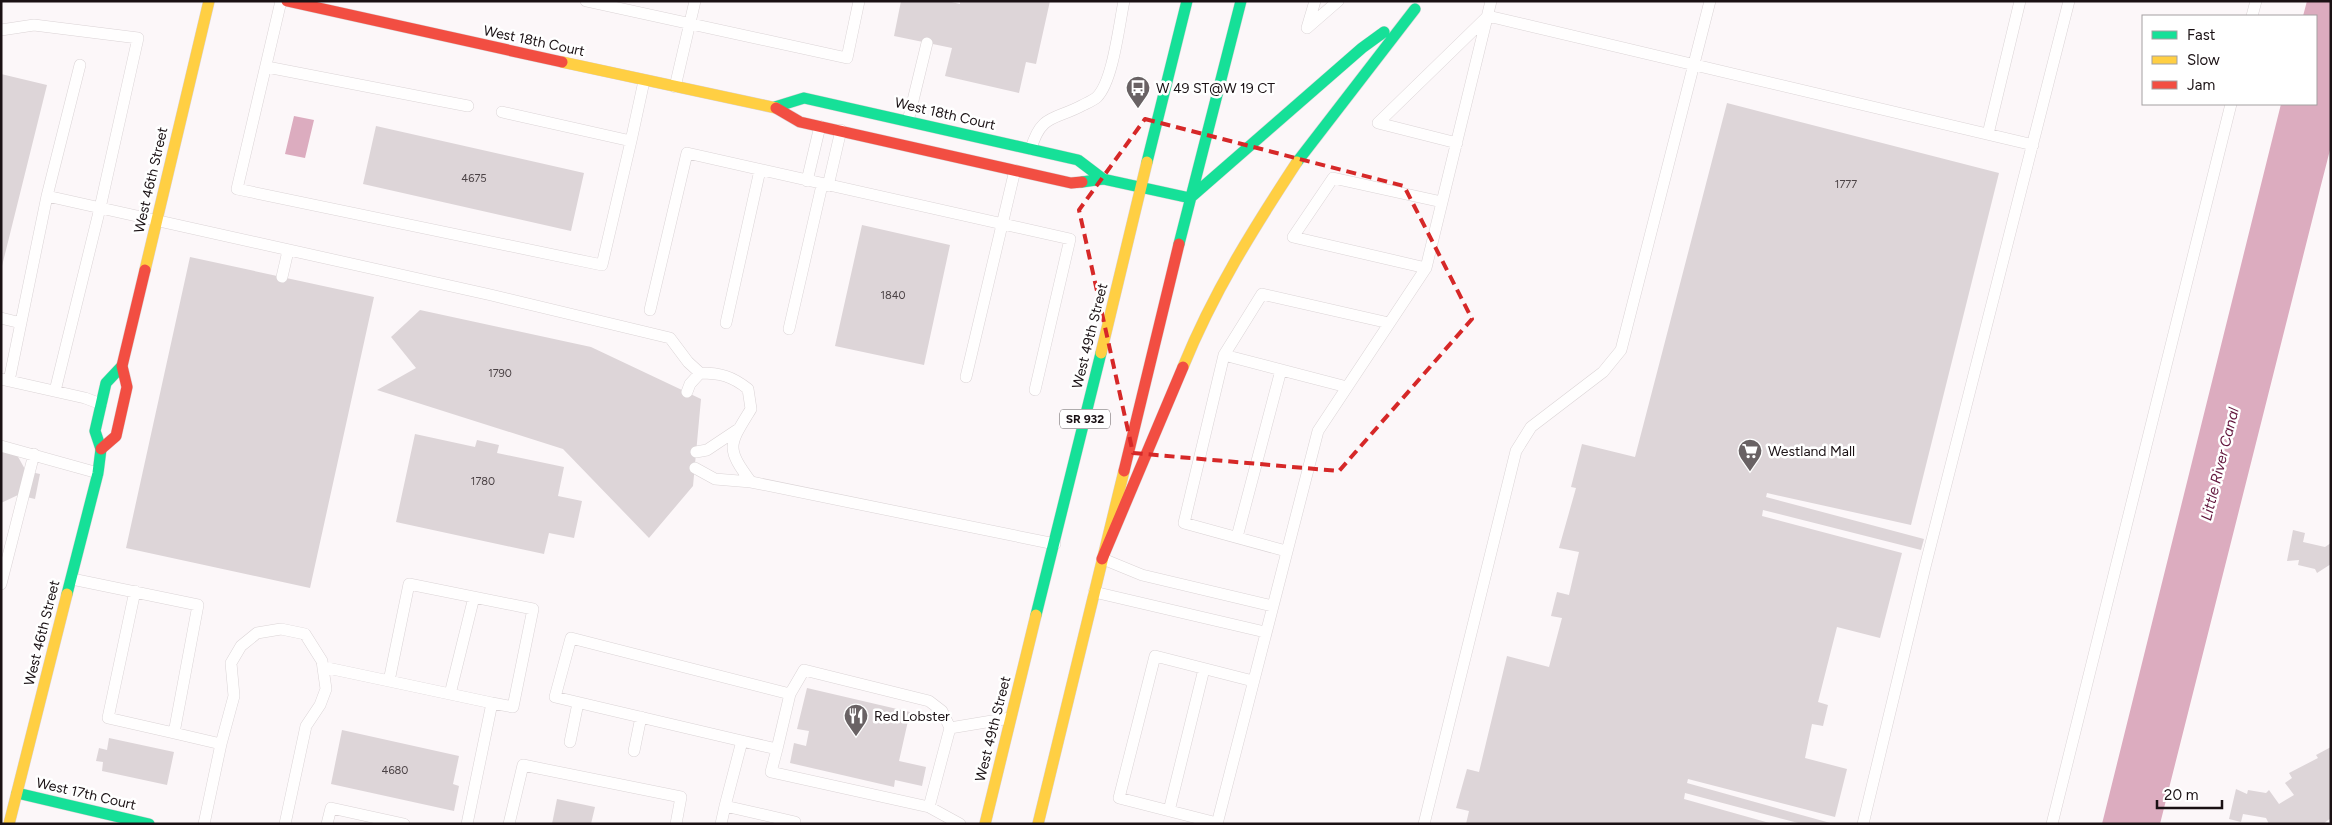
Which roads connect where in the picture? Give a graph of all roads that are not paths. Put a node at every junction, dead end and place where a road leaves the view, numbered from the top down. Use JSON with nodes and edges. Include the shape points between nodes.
{"nodes":[{"id":1,"x":209,"y":1,"type":"edge"},
{"id":2,"x":281,"y":1,"type":"edge"},
{"id":3,"x":287,"y":1,"type":"edge"},
{"id":4,"x":586,"y":1,"type":"edge"},
{"id":5,"x":695,"y":1,"type":"edge"},
{"id":6,"x":859,"y":1,"type":"edge"},
{"id":7,"x":1124,"y":1,"type":"edge"},
{"id":8,"x":1188,"y":1,"type":"edge"},
{"id":9,"x":1241,"y":1,"type":"edge"},
{"id":10,"x":1314,"y":1,"type":"edge"},
{"id":11,"x":1338,"y":1,"type":"edge"},
{"id":12,"x":1491,"y":1,"type":"edge"},
{"id":13,"x":1710,"y":1,"type":"edge"},
{"id":14,"x":2020,"y":1,"type":"edge"},
{"id":15,"x":2069,"y":1,"type":"edge"},
{"id":16,"x":2256,"y":1,"type":"edge"},
{"id":17,"x":1419,"y":5,"type":"edge"},
{"id":18,"x":2252,"y":15,"type":"edge"},
{"id":19,"x":1488,"y":16,"type":"junction"},
{"id":20,"x":689,"y":26,"type":"junction"},
{"id":21,"x":1,"y":30,"type":"edge"},
{"id":22,"x":1243,"y":41,"type":"dead end"},
{"id":23,"x":926,"y":43,"type":"dead end"},
{"id":24,"x":1694,"y":63,"type":"junction"},
{"id":25,"x":80,"y":65,"type":"dead end"},
{"id":26,"x":267,"y":68,"type":"junction"},
{"id":27,"x":644,"y":81,"type":"junction"},
{"id":28,"x":676,"y":88,"type":"junction"},
{"id":29,"x":1218,"y":88,"type":"junction"},
{"id":30,"x":2231,"y":105,"type":"edge"},
{"id":31,"x":468,"y":106,"type":"dead end"},
{"id":32,"x":775,"y":107,"type":"junction"},
{"id":33,"x":502,"y":112,"type":"dead end"},
{"id":34,"x":908,"y":121,"type":"junction"},
{"id":35,"x":820,"y":126,"type":"junction"},
{"id":36,"x":841,"y":130,"type":"junction"},
{"id":37,"x":1988,"y":134,"type":"junction"},
{"id":38,"x":631,"y":140,"type":"junction"},
{"id":39,"x":1457,"y":142,"type":"junction"},
{"id":40,"x":903,"y":145,"type":"junction"},
{"id":41,"x":2033,"y":145,"type":"junction"},
{"id":42,"x":1031,"y":149,"type":"junction"},
{"id":43,"x":760,"y":170,"type":"junction"},
{"id":44,"x":1015,"y":170,"type":"junction"},
{"id":45,"x":1103,"y":179,"type":"junction"},
{"id":46,"x":807,"y":181,"type":"junction"},
{"id":47,"x":825,"y":186,"type":"junction"},
{"id":48,"x":1141,"y":188,"type":"junction"},
{"id":49,"x":47,"y":196,"type":"junction"},
{"id":50,"x":1190,"y":198,"type":"junction"},
{"id":51,"x":1442,"y":202,"type":"junction"},
{"id":52,"x":100,"y":208,"type":"junction"},
{"id":53,"x":157,"y":220,"type":"junction"},
{"id":54,"x":1002,"y":224,"type":"junction"},
{"id":55,"x":288,"y":251,"type":"junction"},
{"id":56,"x":1426,"y":268,"type":"junction"},
{"id":57,"x":282,"y":277,"type":"dead end"},
{"id":58,"x":650,"y":310,"type":"dead end"},
{"id":59,"x":1,"y":318,"type":"edge"},
{"id":60,"x":21,"y":323,"type":"junction"},
{"id":61,"x":726,"y":323,"type":"dead end"},
{"id":62,"x":1389,"y":323,"type":"junction"},
{"id":63,"x":789,"y":328,"type":"dead end"},
{"id":64,"x":1224,"y":356,"type":"junction"},
{"id":65,"x":122,"y":366,"type":"junction"},
{"id":66,"x":1281,"y":370,"type":"junction"},
{"id":67,"x":700,"y":373,"type":"junction"},
{"id":68,"x":966,"y":377,"type":"dead end"},
{"id":69,"x":5,"y":380,"type":"edge"},
{"id":70,"x":1348,"y":387,"type":"junction"},
{"id":71,"x":1036,"y":390,"type":"dead end"},
{"id":72,"x":55,"y":391,"type":"junction"},
{"id":73,"x":687,"y":392,"type":"dead end"},
{"id":74,"x":101,"y":404,"type":"junction"},
{"id":75,"x":737,"y":430,"type":"junction"},
{"id":76,"x":1,"y":446,"type":"edge"},
{"id":77,"x":101,"y":449,"type":"junction"},
{"id":78,"x":696,"y":452,"type":"dead end"},
{"id":79,"x":34,"y":454,"type":"junction"},
{"id":80,"x":695,"y":468,"type":"dead end"},
{"id":81,"x":98,"y":473,"type":"junction"},
{"id":82,"x":751,"y":482,"type":"junction"},
{"id":83,"x":1237,"y":537,"type":"junction"},
{"id":84,"x":1055,"y":544,"type":"junction"},
{"id":85,"x":1286,"y":551,"type":"junction"},
{"id":86,"x":1102,"y":559,"type":"junction"},
{"id":87,"x":72,"y":579,"type":"junction"},
{"id":88,"x":1,"y":584,"type":"edge"},
{"id":89,"x":136,"y":591,"type":"junction"},
{"id":90,"x":1094,"y":592,"type":"junction"},
{"id":91,"x":474,"y":597,"type":"junction"},
{"id":92,"x":1272,"y":606,"type":"junction"},
{"id":93,"x":1265,"y":632,"type":"junction"},
{"id":94,"x":323,"y":667,"type":"junction"},
{"id":95,"x":1204,"y":668,"type":"junction"},
{"id":96,"x":389,"y":681,"type":"junction"},
{"id":97,"x":1253,"y":681,"type":"junction"},
{"id":98,"x":450,"y":694,"type":"junction"},
{"id":99,"x":790,"y":694,"type":"junction"},
{"id":100,"x":492,"y":703,"type":"junction"},
{"id":101,"x":578,"y":703,"type":"junction"},
{"id":102,"x":641,"y":717,"type":"junction"},
{"id":103,"x":1012,"y":717,"type":"junction"},
{"id":104,"x":950,"y":728,"type":"junction"},
{"id":105,"x":174,"y":733,"type":"junction"},
{"id":106,"x":742,"y":741,"type":"junction"},
{"id":107,"x":570,"y":742,"type":"dead end"},
{"id":108,"x":221,"y":744,"type":"junction"},
{"id":109,"x":777,"y":749,"type":"junction"},
{"id":110,"x":634,"y":751,"type":"dead end"},
{"id":111,"x":17,"y":794,"type":"junction"},
{"id":112,"x":725,"y":806,"type":"junction"},
{"id":113,"x":929,"y":807,"type":"junction"},
{"id":114,"x":83,"y":809,"type":"junction"},
{"id":115,"x":1169,"y":811,"type":"junction"},
{"id":116,"x":1217,"y":823,"type":"edge"},
{"id":117,"x":9,"y":824,"type":"edge"},
{"id":118,"x":80,"y":824,"type":"edge"},
{"id":119,"x":149,"y":824,"type":"edge"},
{"id":120,"x":204,"y":824,"type":"edge"},
{"id":121,"x":286,"y":824,"type":"edge"},
{"id":122,"x":327,"y":824,"type":"edge"},
{"id":123,"x":404,"y":824,"type":"edge"},
{"id":124,"x":467,"y":824,"type":"edge"},
{"id":125,"x":509,"y":824,"type":"edge"},
{"id":126,"x":676,"y":824,"type":"edge"},
{"id":127,"x":721,"y":824,"type":"edge"},
{"id":128,"x":794,"y":824,"type":"edge"},
{"id":129,"x":960,"y":824,"type":"edge"},
{"id":130,"x":984,"y":824,"type":"edge"},
{"id":131,"x":1038,"y":824,"type":"edge"},
{"id":132,"x":1424,"y":824,"type":"edge"},
{"id":133,"x":1863,"y":824,"type":"edge"},
{"id":134,"x":2052,"y":824,"type":"edge"}],
"edges":[{"from":1,"to":53,"type":"main road","name":"West 46th Street"},
{"from":2,"to":26,"type":"lane"},
{"from":3,"to":27,"type":"main road","name":"West 18th Court"},
{"from":4,"to":20,"type":"lane"},
{"from":5,"to":20,"type":"lane"},
{"from":6,"to":20,"type":"lane","via":[[847,58]]},
{"from":7,"to":42,"type":"lane","via":[[1110,70],[1097,97],[1044,121]]},
{"from":8,"to":48,"type":"main road","name":"West 49th Street","number":"SR 932"},
{"from":9,"to":29,"type":"main road"},
{"from":10,"to":11,"type":"lane","via":[[1307,28]]},
{"from":12,"to":19,"type":"lane"},
{"from":13,"to":24,"type":"lane"},
{"from":14,"to":37,"type":"lane"},
{"from":15,"to":41,"type":"lane"},
{"from":16,"to":18,"type":"lane"},
{"from":17,"to":50,"type":"main road","via":[[1362,48]]},
{"from":17,"to":86,"type":"main road","via":[[1309,146],[1248,236],[1201,323],[1162,423]]},
{"from":19,"to":24,"type":"lane"},
{"from":19,"to":39,"type":"lane"},
{"from":19,"to":39,"type":"lane","via":[[1378,123]]},
{"from":20,"to":28,"type":"lane"},
{"from":21,"to":52,"type":"lane","via":[[34,25],[138,38]]},
{"from":22,"to":29,"type":"main road"},
{"from":23,"to":34,"type":"lane"},
{"from":24,"to":37,"type":"lane"},
{"from":24,"to":132,"type":"lane","via":[[1621,350],[1604,372],[1531,427],[1516,451]]},
{"from":25,"to":49,"type":"lane"},
{"from":26,"to":31,"type":"lane"},
{"from":26,"to":38,"type":"lane","via":[[237,188],[602,265]]},
{"from":27,"to":28,"type":"main road","name":"West 18th Court"},
{"from":27,"to":38,"type":"lane"},
{"from":28,"to":32,"type":"main road","name":"West 18th Court"},
{"from":29,"to":50,"type":"main road"},
{"from":30,"to":134,"type":"lane"},
{"from":32,"to":34,"type":"main road","name":"West 18th Court","via":[[804,98]]},
{"from":32,"to":35,"type":"main road","name":"West 18th Court","via":[[800,122]]},
{"from":33,"to":38,"type":"lane"},
{"from":34,"to":40,"type":"lane"},
{"from":34,"to":42,"type":"main road","name":"West 18th Court"},
{"from":35,"to":36,"type":"main road","name":"West 18th Court"},
{"from":35,"to":46,"type":"lane"},
{"from":36,"to":40,"type":"main road","name":"West 18th Court"},
{"from":36,"to":47,"type":"lane"},
{"from":37,"to":41,"type":"lane"},
{"from":39,"to":51,"type":"lane"},
{"from":40,"to":44,"type":"main road","name":"West 18th Court"},
{"from":41,"to":133,"type":"lane"},
{"from":42,"to":45,"type":"main road","name":"West 18th Court","via":[[1078,160]]},
{"from":43,"to":46,"type":"lane"},
{"from":43,"to":58,"type":"lane","via":[[687,153]]},
{"from":43,"to":61,"type":"lane"},
{"from":44,"to":45,"type":"main road","name":"West 18th Court","via":[[1071,183]]},
{"from":44,"to":54,"type":"lane"},
{"from":45,"to":48,"type":"main road","name":"West 18th Court"},
{"from":46,"to":47,"type":"lane"},
{"from":47,"to":54,"type":"lane"},
{"from":47,"to":63,"type":"lane"},
{"from":48,"to":50,"type":"main road","name":"West 18th Court"},
{"from":48,"to":84,"type":"main road","name":"West 49th Street","number":"SR 932"},
{"from":49,"to":52,"type":"lane"},
{"from":49,"to":60,"type":"lane"},
{"from":50,"to":86,"type":"main road"},
{"from":51,"to":56,"type":"lane"},
{"from":51,"to":56,"type":"lane","via":[[1334,178],[1293,237]]},
{"from":52,"to":53,"type":"lane"},
{"from":52,"to":72,"type":"lane"},
{"from":53,"to":55,"type":"lane"},
{"from":53,"to":65,"type":"main road","name":"West 46th Street"},
{"from":54,"to":68,"type":"lane"},
{"from":54,"to":71,"type":"lane","via":[[1070,239]]},
{"from":55,"to":57,"type":"lane"},
{"from":55,"to":67,"type":"lane","via":[[670,338]]},
{"from":56,"to":62,"type":"lane"},
{"from":59,"to":60,"type":"lane"},
{"from":60,"to":69,"type":"lane"},
{"from":62,"to":64,"type":"lane","via":[[1262,294]]},
{"from":62,"to":70,"type":"lane"},
{"from":64,"to":66,"type":"lane"},
{"from":64,"to":83,"type":"lane","via":[[1184,523]]},
{"from":65,"to":74,"type":"main road","name":"West 46th Street","via":[[106,383]]},
{"from":65,"to":77,"type":"main road","name":"West 46th Street","via":[[127,387],[116,436]]},
{"from":66,"to":70,"type":"lane"},
{"from":66,"to":83,"type":"lane"},
{"from":67,"to":73,"type":"lane"},
{"from":67,"to":75,"type":"lane","via":[[720,373],[736,379],[748,389],[751,409]]},
{"from":69,"to":72,"type":"lane"},
{"from":70,"to":85,"type":"lane","via":[[1318,431]]},
{"from":72,"to":74,"type":"lane"},
{"from":74,"to":77,"type":"main road","name":"West 46th Street","via":[[95,431]]},
{"from":75,"to":78,"type":"lane","via":[[707,450]]},
{"from":75,"to":82,"type":"lane","via":[[733,440],[733,458]]},
{"from":76,"to":79,"type":"lane"},
{"from":77,"to":81,"type":"main road","name":"West 46th Street"},
{"from":79,"to":81,"type":"lane"},
{"from":79,"to":88,"type":"lane"},
{"from":80,"to":82,"type":"lane","via":[[715,479]]},
{"from":81,"to":87,"type":"main road","name":"West 46th Street"},
{"from":82,"to":84,"type":"lane"},
{"from":83,"to":85,"type":"lane"},
{"from":84,"to":103,"type":"main road","name":"West 49th Street","number":"SR 932"},
{"from":85,"to":92,"type":"lane"},
{"from":86,"to":90,"type":"main road"},
{"from":86,"to":92,"type":"lane","via":[[1142,575]]},
{"from":87,"to":89,"type":"lane"},
{"from":87,"to":111,"type":"main road","name":"West 46th Street"},
{"from":89,"to":105,"type":"lane","via":[[198,605]]},
{"from":89,"to":105,"type":"lane","via":[[108,718]]},
{"from":90,"to":93,"type":"lane"},
{"from":90,"to":131,"type":"main road"},
{"from":91,"to":96,"type":"lane","via":[[409,584]]},
{"from":91,"to":98,"type":"lane"},
{"from":91,"to":100,"type":"lane","via":[[533,609],[513,707]]},
{"from":92,"to":93,"type":"lane"},
{"from":93,"to":97,"type":"lane"},
{"from":94,"to":96,"type":"lane"},
{"from":94,"to":108,"type":"lane","via":[[305,634],[281,629],[257,633],[241,646],[231,663],[234,696]]},
{"from":94,"to":121,"type":"lane","via":[[326,689],[306,726]]},
{"from":95,"to":97,"type":"lane"},
{"from":95,"to":115,"type":"lane"},
{"from":95,"to":115,"type":"lane","via":[[1154,656],[1120,798]]},
{"from":96,"to":98,"type":"lane"},
{"from":97,"to":116,"type":"lane"},
{"from":98,"to":100,"type":"lane"},
{"from":99,"to":101,"type":"lane","via":[[572,638],[555,697]]},
{"from":99,"to":104,"type":"lane","via":[[804,670],[929,700],[942,711]]},
{"from":99,"to":109,"type":"lane"},
{"from":100,"to":124,"type":"lane"},
{"from":101,"to":102,"type":"lane"},
{"from":101,"to":107,"type":"lane"},
{"from":102,"to":106,"type":"lane"},
{"from":102,"to":110,"type":"lane"},
{"from":103,"to":104,"type":"lane"},
{"from":103,"to":130,"type":"main road","name":"West 49th Street","number":"SR 932"},
{"from":104,"to":113,"type":"lane"},
{"from":105,"to":108,"type":"lane"},
{"from":106,"to":109,"type":"lane"},
{"from":106,"to":112,"type":"lane"},
{"from":108,"to":120,"type":"lane"},
{"from":109,"to":113,"type":"lane","via":[[772,772]]},
{"from":111,"to":114,"type":"main road","name":"West 17th Court"},
{"from":111,"to":117,"type":"main road","name":"West 46th Street"},
{"from":112,"to":127,"type":"lane"},
{"from":112,"to":128,"type":"lane"},
{"from":113,"to":129,"type":"lane"},
{"from":114,"to":118,"type":"lane"},
{"from":114,"to":119,"type":"main road","name":"West 17th Court"},
{"from":115,"to":116,"type":"lane"},
{"from":122,"to":123,"type":"lane","via":[[331,808]]},
{"from":125,"to":126,"type":"lane","via":[[523,765],[681,797]]}]}
